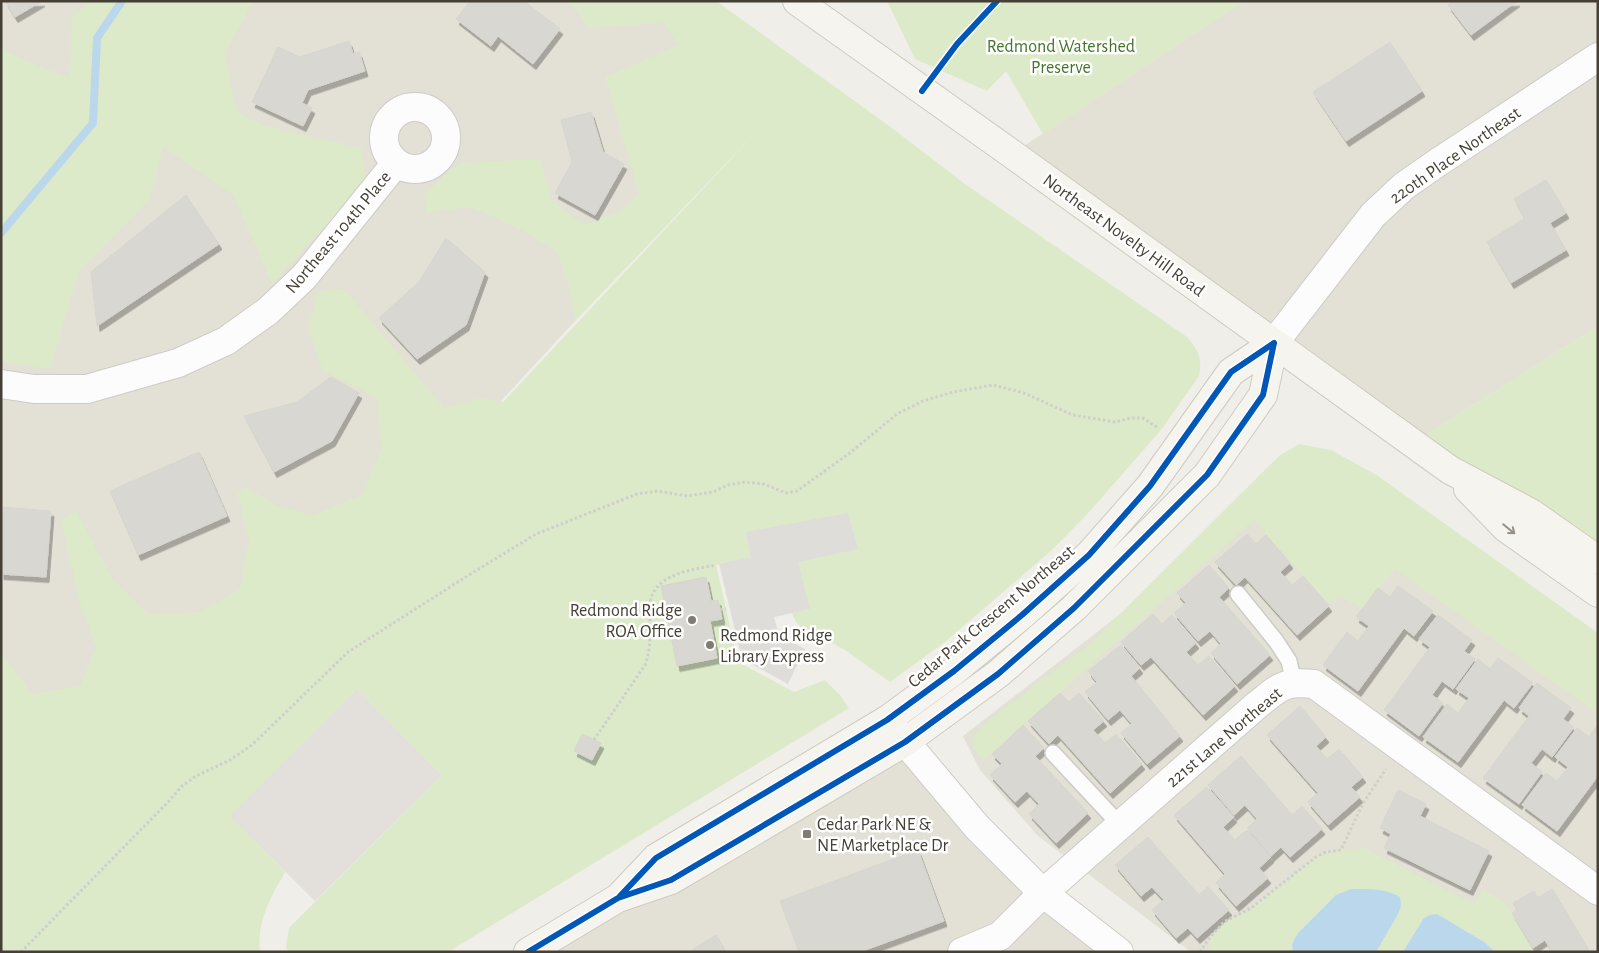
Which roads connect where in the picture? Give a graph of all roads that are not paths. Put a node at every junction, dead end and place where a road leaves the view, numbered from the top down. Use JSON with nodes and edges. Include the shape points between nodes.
{"nodes":[{"id":1,"x":797,"y":1,"type":"edge"},
{"id":2,"x":1598,"y":57,"type":"edge"},
{"id":3,"x":396,"y":163,"type":"dead end"},
{"id":4,"x":1274,"y":344,"type":"junction"},
{"id":5,"x":1,"y":384,"type":"edge"},
{"id":6,"x":1450,"y":470,"type":"junction"},
{"id":7,"x":1598,"y":560,"type":"edge"},
{"id":8,"x":1598,"y":593,"type":"edge"},
{"id":9,"x":1238,"y":594,"type":"dead end"},
{"id":10,"x":1294,"y":683,"type":"junction"},
{"id":11,"x":886,"y":720,"type":"junction"},
{"id":12,"x":906,"y":742,"type":"junction"},
{"id":13,"x":1053,"y":753,"type":"dead end"},
{"id":14,"x":1120,"y":825,"type":"junction"},
{"id":15,"x":1598,"y":891,"type":"edge"},
{"id":16,"x":1043,"y":893,"type":"junction"},
{"id":17,"x":618,"y":898,"type":"junction"},
{"id":18,"x":528,"y":952,"type":"edge"},
{"id":19,"x":962,"y":952,"type":"edge"},
{"id":20,"x":1119,"y":952,"type":"edge"}],
"edges":[{"from":1,"to":4,"type":"street","name":"Northeast Novelty Hill Road"},
{"from":2,"to":4,"type":"street","name":"220th Place Northeast","via":[[1404,186],[1373,215]]},
{"from":3,"to":5,"type":"street","name":"Northeast 104th Place","via":[[304,278],[268,311],[226,341],[178,363],[87,389]]},
{"from":4,"to":6,"type":"street","name":"Northeast Novelty Hill Road"},
{"from":4,"to":11,"type":"street","name":"Cedar Park Crescent Northeast","via":[[1231,372],[1150,486],[1089,555],[962,665]]},
{"from":4,"to":12,"type":"street","name":"Cedar Park Crescent Northeast","via":[[1263,395],[1207,476],[1074,608],[998,674]]},
{"from":6,"to":7,"type":"street","name":"Northeast Novelty Hill Road","via":[[1531,513]]},
{"from":6,"to":8,"type":"street","name":"Northeast Novelty Hill Road","one_way":true,"via":[[1506,528]]},
{"from":9,"to":10,"type":"lane","via":[[1276,640],[1288,661]]},
{"from":10,"to":14,"type":"street","name":"221st Lane Northeast","via":[[1280,686]]},
{"from":10,"to":15,"type":"street","name":"221st Lane Northeast","via":[[1314,684]]},
{"from":11,"to":12,"type":"street"},
{"from":11,"to":17,"type":"street","name":"Cedar Park Crescent Northeast","via":[[656,858]]},
{"from":12,"to":16,"type":"street","via":[[977,827]]},
{"from":12,"to":17,"type":"street","name":"Cedar Park Crescent Northeast","via":[[671,880]]},
{"from":13,"to":14,"type":"lane"},
{"from":14,"to":16,"type":"street","name":"221st Lane Northeast"},
{"from":16,"to":19,"type":"street","name":"221st Lane Northeast","via":[[1000,936]]},
{"from":16,"to":20,"type":"street"},
{"from":17,"to":18,"type":"street","name":"Cedar Park Crescent Northeast"}]}
